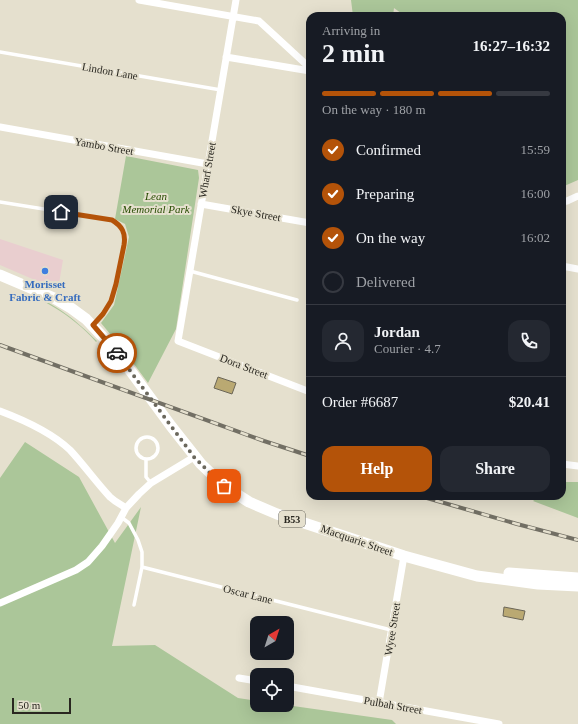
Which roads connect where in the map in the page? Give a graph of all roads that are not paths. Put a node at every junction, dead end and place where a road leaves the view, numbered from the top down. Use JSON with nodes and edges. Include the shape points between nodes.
{"nodes":[{"id":1,"x":139,"y":0,"type":"edge"},
{"id":2,"x":236,"y":0,"type":"edge"},
{"id":3,"x":233,"y":17,"type":"junction"},
{"id":4,"x":0,"y":52,"type":"edge"},
{"id":5,"x":226,"y":57,"type":"junction"},
{"id":6,"x":306,"y":66,"type":"edge"},
{"id":7,"x":306,"y":69,"type":"edge"},
{"id":8,"x":221,"y":90,"type":"junction"},
{"id":9,"x":0,"y":127,"type":"edge"},
{"id":10,"x":208,"y":164,"type":"junction"},
{"id":11,"x":578,"y":196,"type":"edge"},
{"id":12,"x":566,"y":201,"type":"edge"},
{"id":13,"x":0,"y":202,"type":"edge"},
{"id":14,"x":201,"y":204,"type":"junction"},
{"id":15,"x":306,"y":222,"type":"edge"},
{"id":16,"x":566,"y":267,"type":"edge"},
{"id":17,"x":578,"y":269,"type":"edge"},
{"id":18,"x":190,"y":271,"type":"junction"},
{"id":19,"x":0,"y":275,"type":"edge"},
{"id":20,"x":0,"y":280,"type":"edge"},
{"id":21,"x":30,"y":288,"type":"junction"},
{"id":22,"x":297,"y":300,"type":"dead end"},
{"id":23,"x":93,"y":325,"type":"junction"},
{"id":24,"x":178,"y":341,"type":"joint"},
{"id":25,"x":306,"y":390,"type":"edge"},
{"id":26,"x":0,"y":411,"type":"edge"},
{"id":27,"x":194,"y":457,"type":"junction"},
{"id":28,"x":146,"y":459,"type":"junction"},
{"id":29,"x":566,"y":464,"type":"edge"},
{"id":30,"x":578,"y":466,"type":"edge"},
{"id":31,"x":151,"y":483,"type":"junction"},
{"id":32,"x":126,"y":508,"type":"junction"},
{"id":33,"x":121,"y":517,"type":"junction"},
{"id":34,"x":404,"y":556,"type":"junction"},
{"id":35,"x":142,"y":567,"type":"junction"},
{"id":36,"x":578,"y":578,"type":"edge"},
{"id":37,"x":578,"y":586,"type":"edge"},
{"id":38,"x":0,"y":603,"type":"edge"},
{"id":39,"x":134,"y":605,"type":"dead end"},
{"id":40,"x":391,"y":630,"type":"junction"},
{"id":41,"x":240,"y":678,"type":"dead end"},
{"id":42,"x":250,"y":680,"type":"edge"},
{"id":43,"x":294,"y":687,"type":"edge"},
{"id":44,"x":380,"y":703,"type":"junction"},
{"id":45,"x":499,"y":724,"type":"edge"}],
"edges":[{"from":1,"to":3,"type":"street"},
{"from":2,"to":3,"type":"street","name":"Wharf Street"},
{"from":3,"to":5,"type":"street","name":"Wharf Street"},
{"from":3,"to":6,"type":"street","via":[[260,21]]},
{"from":4,"to":8,"type":"lane","name":"Lindon Lane"},
{"from":5,"to":7,"type":"street"},
{"from":5,"to":8,"type":"street","name":"Wharf Street"},
{"from":8,"to":10,"type":"street","name":"Wharf Street"},
{"from":9,"to":10,"type":"street","name":"Yambo Street"},
{"from":10,"to":14,"type":"street","name":"Wharf Street"},
{"from":11,"to":12,"type":"street"},
{"from":13,"to":23,"type":"lane","via":[[118,223],[125,238],[114,293],[107,308]]},
{"from":14,"to":15,"type":"street","name":"Skye Street"},
{"from":14,"to":18,"type":"street","name":"Wharf Street"},
{"from":16,"to":17,"type":"street"},
{"from":18,"to":22,"type":"lane"},
{"from":18,"to":24,"type":"street","name":"Wharf Street"},
{"from":19,"to":21,"type":"main road","number":"B53"},
{"from":20,"to":21,"type":"main road","number":"B53"},
{"from":21,"to":23,"type":"main road","number":"B53","via":[[63,303]]},
{"from":23,"to":27,"type":"main road","name":"Macquarie Street","number":"B53","via":[[114,348]]},
{"from":24,"to":25,"type":"street","name":"Dora Street"},
{"from":26,"to":32,"type":"street","via":[[32,425],[69,449],[110,497]]},
{"from":27,"to":31,"type":"street"},
{"from":27,"to":34,"type":"main road","name":"Macquarie Street","number":"B53","via":[[224,486],[250,502],[277,514]]},
{"from":28,"to":28,"type":"lane","via":[[140,456],[136,449],[144,437],[155,440],[158,450],[153,458]]},
{"from":28,"to":31,"type":"lane","via":[[146,476]]},
{"from":29,"to":30,"type":"street"},
{"from":31,"to":32,"type":"street"},
{"from":32,"to":33,"type":"street"},
{"from":33,"to":35,"type":"lane","via":[[129,523],[138,540],[142,552]]},
{"from":33,"to":38,"type":"street","via":[[88,562],[76,570]]},
{"from":34,"to":36,"type":"main road","name":"Macquarie Street","number":"B53","via":[[486,571]]},
{"from":34,"to":37,"type":"main road","name":"Macquarie Street","number":"B53","via":[[477,576]]},
{"from":34,"to":40,"type":"street","name":"Wyee Street"},
{"from":35,"to":39,"type":"lane"},
{"from":35,"to":40,"type":"lane","name":"Oscar Lane"},
{"from":40,"to":44,"type":"street","name":"Wyee Street"},
{"from":41,"to":42,"type":"street"},
{"from":43,"to":44,"type":"street","name":"Pulbah Street"},
{"from":44,"to":45,"type":"street","name":"Pulbah Street"}]}
